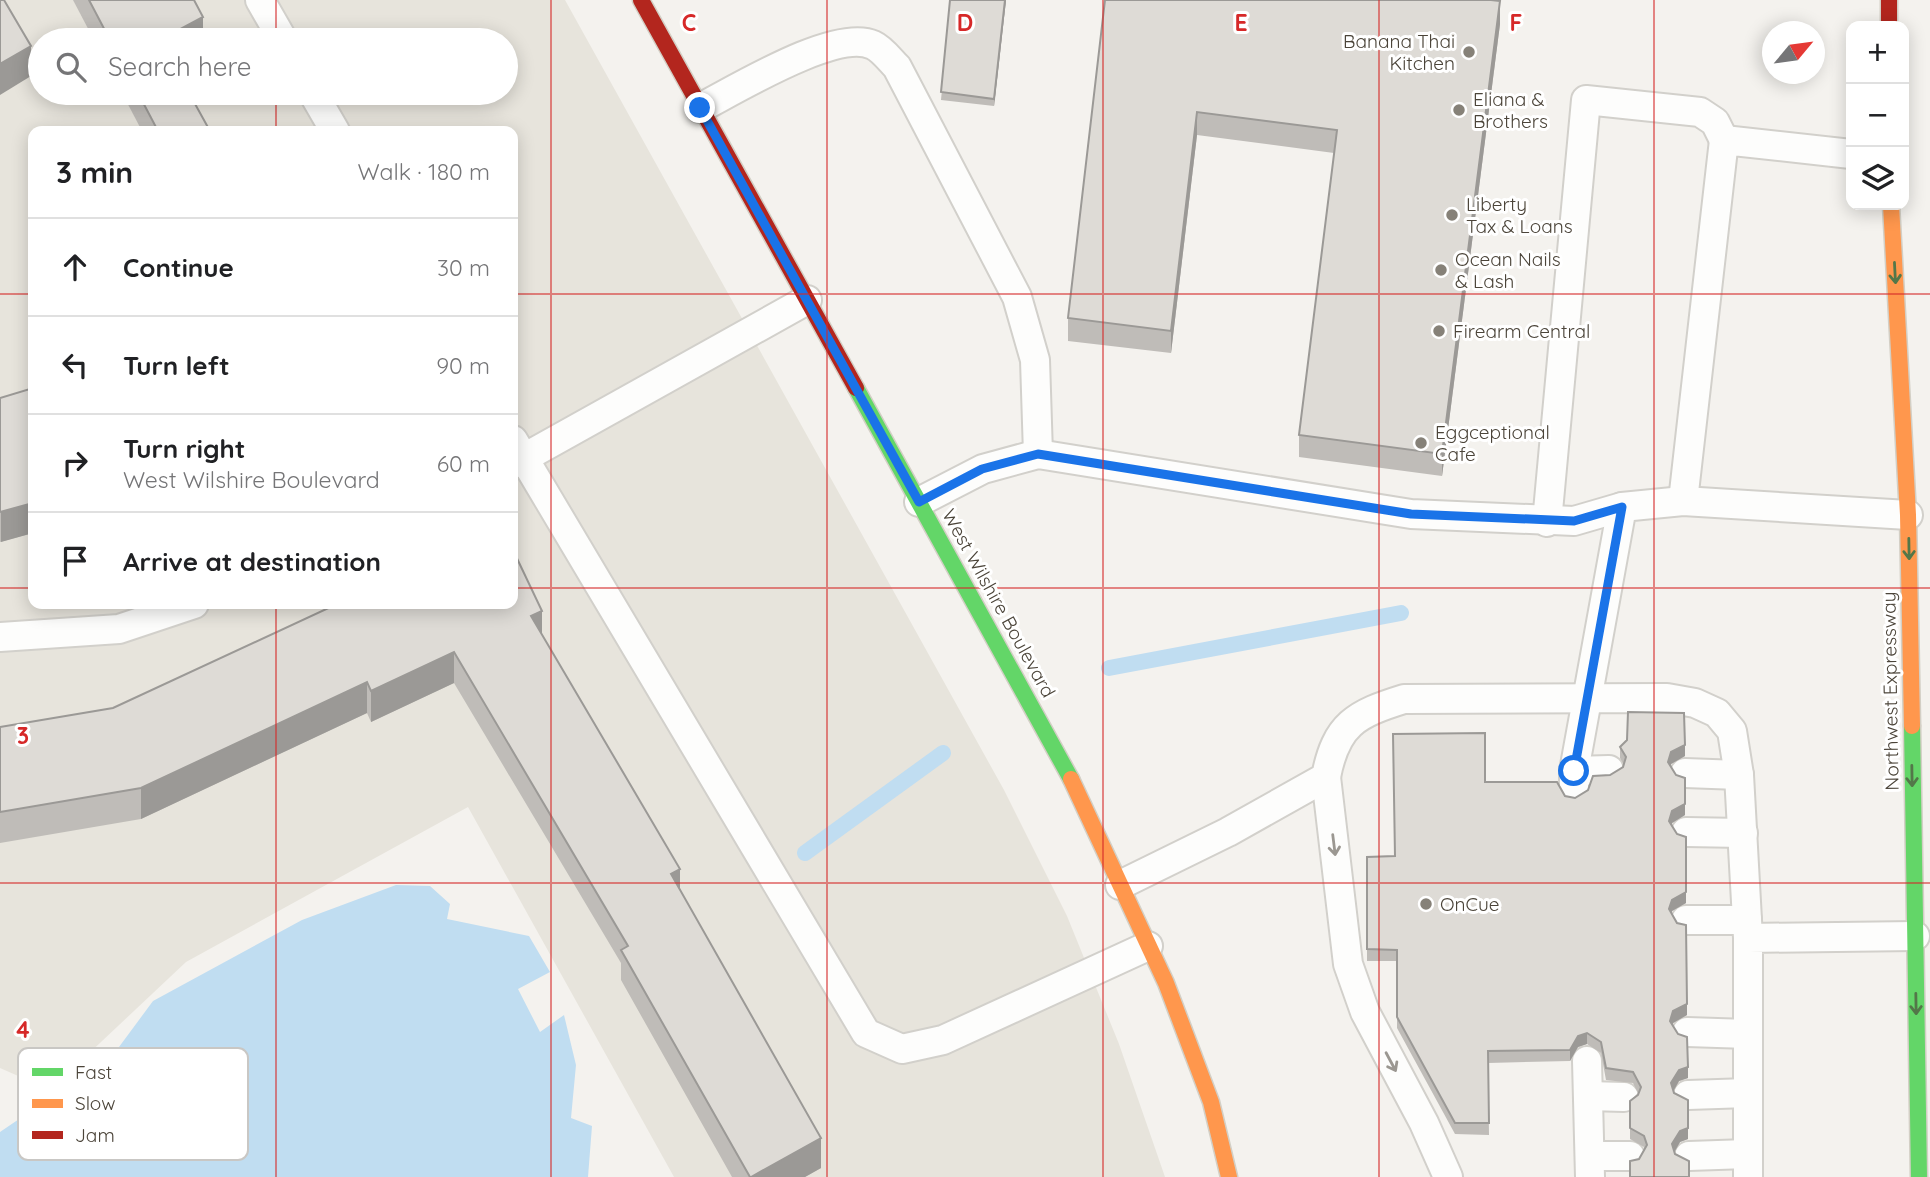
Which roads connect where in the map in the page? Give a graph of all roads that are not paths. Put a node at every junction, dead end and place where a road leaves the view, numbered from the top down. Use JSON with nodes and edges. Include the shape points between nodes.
{"nodes":[{"id":1,"x":260,"y":0,"type":"edge"},
{"id":2,"x":640,"y":0,"type":"edge"},
{"id":3,"x":1889,"y":0,"type":"edge"},
{"id":4,"x":1889,"y":21,"type":"edge"},
{"id":5,"x":276,"y":28,"type":"edge"},
{"id":6,"x":320,"y":105,"type":"edge"},
{"id":7,"x":700,"y":108,"type":"junction"},
{"id":8,"x":332,"y":126,"type":"edge"},
{"id":9,"x":1724,"y":140,"type":"junction"},
{"id":10,"x":1846,"y":153,"type":"edge"},
{"id":11,"x":1891,"y":210,"type":"edge"},
{"id":12,"x":807,"y":300,"type":"junction"},
{"id":13,"x":518,"y":453,"type":"edge"},
{"id":14,"x":1038,"y":454,"type":"junction"},
{"id":15,"x":518,"y":457,"type":"edge"},
{"id":16,"x":1683,"y":501,"type":"junction"},
{"id":17,"x":919,"y":502,"type":"junction"},
{"id":18,"x":1622,"y":507,"type":"junction"},
{"id":19,"x":1908,"y":515,"type":"junction"},
{"id":20,"x":1547,"y":522,"type":"junction"},
{"id":21,"x":179,"y":609,"type":"edge"},
{"id":22,"x":0,"y":637,"type":"edge"},
{"id":23,"x":1588,"y":699,"type":"junction"},
{"id":24,"x":1609,"y":770,"type":"dead end"},
{"id":25,"x":1685,"y":773,"type":"dead end"},
{"id":26,"x":1739,"y":775,"type":"junction"},
{"id":27,"x":1326,"y":777,"type":"junction"},
{"id":28,"x":1686,"y":832,"type":"dead end"},
{"id":29,"x":1743,"y":832,"type":"junction"},
{"id":30,"x":1121,"y":885,"type":"junction"},
{"id":31,"x":1686,"y":920,"type":"dead end"},
{"id":32,"x":1748,"y":929,"type":"junction"},
{"id":33,"x":1915,"y":936,"type":"junction"},
{"id":34,"x":1148,"y":946,"type":"junction"},
{"id":35,"x":1687,"y":1032,"type":"dead end"},
{"id":36,"x":1748,"y":1034,"type":"junction"},
{"id":37,"x":1587,"y":1061,"type":"dead end"},
{"id":38,"x":1748,"y":1093,"type":"junction"},
{"id":39,"x":1688,"y":1095,"type":"dead end"},
{"id":40,"x":1588,"y":1096,"type":"junction"},
{"id":41,"x":1624,"y":1097,"type":"dead end"},
{"id":42,"x":1630,"y":1156,"type":"dead end"},
{"id":43,"x":1689,"y":1156,"type":"dead end"},
{"id":44,"x":1590,"y":1166,"type":"edge"},
{"id":45,"x":1748,"y":1166,"type":"edge"},
{"id":46,"x":1229,"y":1177,"type":"edge"},
{"id":47,"x":1448,"y":1177,"type":"edge"},
{"id":48,"x":1919,"y":1177,"type":"edge"}],
"edges":[{"from":1,"to":5,"type":"lane"},
{"from":2,"to":7,"type":"main road","name":"West Wilshire Boulevard"},
{"from":3,"to":4,"type":"main road"},
{"from":6,"to":8,"type":"lane"},
{"from":7,"to":12,"type":"main road","name":"West Wilshire Boulevard"},
{"from":7,"to":14,"type":"lane","via":[[820,48],[849,40],[874,45],[897,67],[1017,297],[1035,360]]},
{"from":9,"to":10,"type":"lane"},
{"from":9,"to":16,"type":"lane"},
{"from":9,"to":20,"type":"lane","via":[[1715,122],[1700,112],[1586,100]]},
{"from":11,"to":19,"type":"main road","name":"Northwest Expressway","one_way":true},
{"from":12,"to":13,"type":"lane"},
{"from":12,"to":17,"type":"main road","name":"West Wilshire Boulevard"},
{"from":14,"to":17,"type":"lane","via":[[982,469]]},
{"from":14,"to":20,"type":"lane","via":[[1411,514]]},
{"from":15,"to":34,"type":"lane","via":[[866,1033],[902,1049],[943,1040]]},
{"from":16,"to":18,"type":"lane"},
{"from":16,"to":19,"type":"lane"},
{"from":17,"to":30,"type":"main road","name":"West Wilshire Boulevard","via":[[1059,754]]},
{"from":18,"to":20,"type":"lane","via":[[1574,521]]},
{"from":18,"to":23,"type":"lane"},
{"from":19,"to":33,"type":"main road","name":"Northwest Expressway","one_way":true},
{"from":21,"to":22,"type":"lane","via":[[120,629]]},
{"from":23,"to":24,"type":"lane","via":[[1574,782]]},
{"from":23,"to":26,"type":"lane","via":[[1667,698],[1717,713],[1732,731]]},
{"from":23,"to":27,"type":"lane","via":[[1404,699],[1367,711],[1347,727],[1331,749]]},
{"from":25,"to":26,"type":"lane"},
{"from":26,"to":29,"type":"lane"},
{"from":27,"to":30,"type":"lane"},
{"from":27,"to":47,"type":"lane","one_way":true,"via":[[1348,964],[1365,1012]]},
{"from":28,"to":29,"type":"lane"},
{"from":29,"to":32,"type":"lane"},
{"from":30,"to":34,"type":"main road","name":"West Wilshire Boulevard"},
{"from":31,"to":32,"type":"lane"},
{"from":32,"to":33,"type":"lane"},
{"from":32,"to":36,"type":"lane"},
{"from":33,"to":48,"type":"main road","name":"Northwest Expressway","one_way":true},
{"from":34,"to":46,"type":"main road","name":"West Wilshire Boulevard","via":[[1211,1102]]},
{"from":35,"to":36,"type":"lane"},
{"from":36,"to":38,"type":"lane"},
{"from":37,"to":40,"type":"lane"},
{"from":38,"to":39,"type":"lane"},
{"from":38,"to":45,"type":"lane"},
{"from":40,"to":41,"type":"lane"},
{"from":40,"to":44,"type":"lane"},
{"from":42,"to":44,"type":"lane"},
{"from":43,"to":45,"type":"lane"}]}
